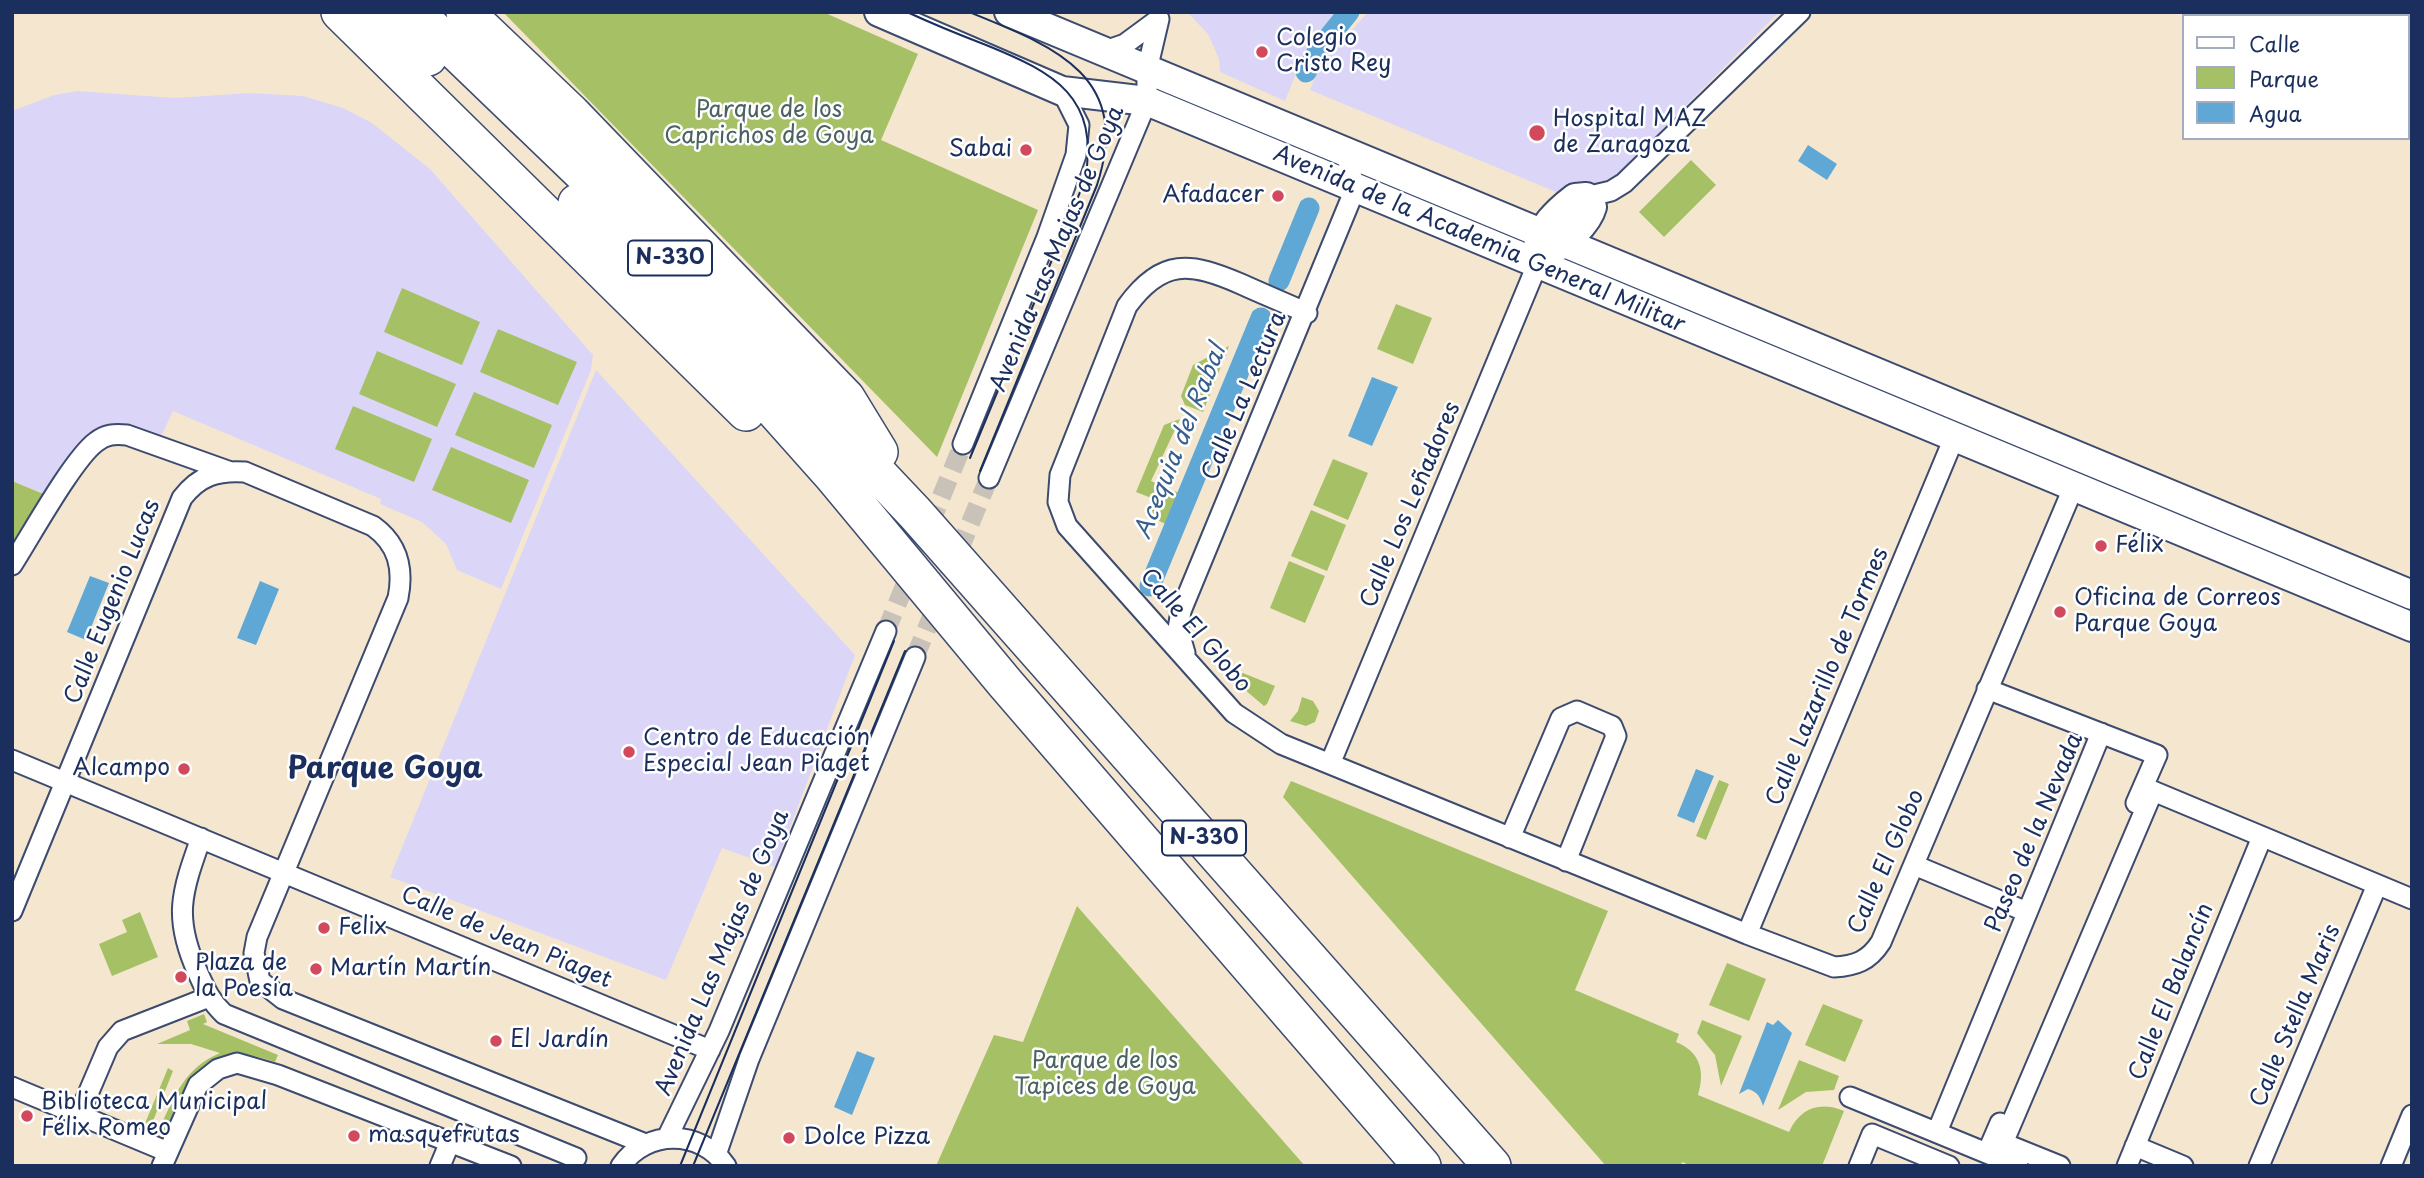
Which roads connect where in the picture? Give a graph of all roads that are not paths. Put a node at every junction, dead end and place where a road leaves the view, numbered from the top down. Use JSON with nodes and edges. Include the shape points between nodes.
{"nodes":[{"id":1,"x":340,"y":12,"type":"edge"},
{"id":2,"x":380,"y":12,"type":"edge"},
{"id":3,"x":415,"y":12,"type":"edge"},
{"id":4,"x":879,"y":12,"type":"edge"},
{"id":5,"x":1009,"y":12,"type":"edge"},
{"id":6,"x":1800,"y":12,"type":"edge"},
{"id":7,"x":468,"y":14,"type":"edge"},
{"id":8,"x":1102,"y":52,"type":"junction"},
{"id":9,"x":1147,"y":71,"type":"junction"},
{"id":10,"x":1062,"y":90,"type":"junction"},
{"id":11,"x":1147,"y":101,"type":"junction"},
{"id":12,"x":1345,"y":150,"type":"junction"},
{"id":13,"x":1355,"y":189,"type":"junction"},
{"id":14,"x":1586,"y":197,"type":"joint"},
{"id":15,"x":1544,"y":247,"type":"junction"},
{"id":16,"x":1307,"y":313,"type":"junction"},
{"id":17,"x":1954,"y":438,"type":"junction"},
{"id":18,"x":963,"y":444,"type":"tunnel mouth"},
{"id":19,"x":228,"y":471,"type":"junction"},
{"id":20,"x":989,"y":478,"type":"tunnel mouth"},
{"id":21,"x":2141,"y":481,"type":"junction"},
{"id":22,"x":2074,"y":486,"type":"junction"},
{"id":23,"x":915,"y":513,"type":"junction"},
{"id":24,"x":12,"y":565,"type":"edge"},
{"id":25,"x":2412,"y":595,"type":"edge"},
{"id":26,"x":2412,"y":627,"type":"edge"},
{"id":27,"x":886,"y":631,"type":"tunnel mouth"},
{"id":28,"x":915,"y":657,"type":"tunnel mouth"},
{"id":29,"x":1188,"y":660,"type":"junction"},
{"id":30,"x":1005,"y":683,"type":"junction"},
{"id":31,"x":1987,"y":689,"type":"junction"},
{"id":32,"x":2101,"y":733,"type":"junction"},
{"id":33,"x":12,"y":760,"type":"edge"},
{"id":34,"x":1330,"y":764,"type":"junction"},
{"id":35,"x":66,"y":782,"type":"junction"},
{"id":36,"x":2262,"y":837,"type":"junction"},
{"id":37,"x":201,"y":838,"type":"junction"},
{"id":38,"x":1510,"y":838,"type":"junction"},
{"id":39,"x":1566,"y":862,"type":"junction"},
{"id":40,"x":1914,"y":865,"type":"junction"},
{"id":41,"x":282,"y":872,"type":"junction"},
{"id":42,"x":2377,"y":885,"type":"junction"},
{"id":43,"x":2412,"y":899,"type":"edge"},
{"id":44,"x":12,"y":911,"type":"edge"},
{"id":45,"x":2027,"y":912,"type":"junction"},
{"id":46,"x":1747,"y":934,"type":"junction"},
{"id":47,"x":209,"y":997,"type":"junction"},
{"id":48,"x":710,"y":1050,"type":"junction"},
{"id":49,"x":12,"y":1087,"type":"edge"},
{"id":50,"x":1850,"y":1097,"type":"dead end"},
{"id":51,"x":79,"y":1115,"type":"junction"},
{"id":52,"x":2412,"y":1115,"type":"edge"},
{"id":53,"x":1937,"y":1132,"type":"junction"},
{"id":54,"x":667,"y":1138,"type":"junction"},
{"id":55,"x":450,"y":1142,"type":"junction"},
{"id":56,"x":643,"y":1143,"type":"junction"},
{"id":57,"x":2135,"y":1146,"type":"junction"},
{"id":58,"x":1995,"y":1148,"type":"junction"},
{"id":59,"x":576,"y":1158,"type":"dead end"},
{"id":60,"x":165,"y":1159,"type":"edge"},
{"id":61,"x":722,"y":1159,"type":"edge"},
{"id":62,"x":440,"y":1166,"type":"edge"},
{"id":63,"x":511,"y":1166,"type":"edge"},
{"id":64,"x":621,"y":1166,"type":"edge"},
{"id":65,"x":1422,"y":1166,"type":"edge"},
{"id":66,"x":1492,"y":1166,"type":"edge"},
{"id":67,"x":1859,"y":1166,"type":"edge"},
{"id":68,"x":1949,"y":1166,"type":"edge"},
{"id":69,"x":2018,"y":1166,"type":"edge"},
{"id":70,"x":2060,"y":1166,"type":"edge"},
{"id":71,"x":2127,"y":1166,"type":"edge"},
{"id":72,"x":2183,"y":1166,"type":"edge"},
{"id":73,"x":2259,"y":1166,"type":"edge"},
{"id":74,"x":2390,"y":1166,"type":"edge"}],
"edges":[{"from":1,"to":30,"type":"highway","via":[[751,418],[955,649]]},
{"from":2,"to":30,"type":"highway","number":"N-330","via":[[679,303],[833,475]]},
{"from":3,"to":23,"type":"highway","number":"N-330","via":[[707,293]]},
{"from":4,"to":10,"type":"main road","name":"Avenida de la Academia General Militar"},
{"from":5,"to":8,"type":"main road","name":"Avenida de la Academia General Militar"},
{"from":6,"to":14,"type":"street","via":[[1624,183]]},
{"from":7,"to":23,"type":"highway","via":[[572,114],[846,398]]},
{"from":8,"to":9,"type":"main road","name":"Avenida de la Academia General Militar"},
{"from":8,"to":9,"type":"street","name":"Avenida Las Majas de Goya","via":[[1125,44],[1159,19]]},
{"from":9,"to":11,"type":"street","name":"Avenida Las Majas de Goya"},
{"from":9,"to":12,"type":"main road","name":"Avenida de la Academia General Militar"},
{"from":10,"to":11,"type":"main road","name":"Avenida de la Academia General Militar"},
{"from":10,"to":18,"type":"street","name":"Avenida Las Majas de Goya","via":[[1079,125],[1076,155]]},
{"from":11,"to":13,"type":"main road","name":"Avenida de la Academia General Militar"},
{"from":11,"to":20,"type":"street","name":"Avenida Las Majas de Goya"},
{"from":12,"to":13,"type":"street"},
{"from":12,"to":15,"type":"main road","name":"Avenida de la Academia General Militar"},
{"from":13,"to":15,"type":"main road","name":"Avenida de la Academia General Militar","via":[[1418,214]]},
{"from":13,"to":16,"type":"street","name":"Calle La Lectura"},
{"from":14,"to":15,"type":"main road","via":[[1592,206],[1589,216]]},
{"from":15,"to":17,"type":"main road","name":"Avenida de la Academia General Militar"},
{"from":15,"to":21,"type":"main road","name":"Avenida de la Academia General Militar"},
{"from":15,"to":34,"type":"street","name":"Calle Los Leñadores"},
{"from":16,"to":29,"type":"street","name":"Calle La Lectura","via":[[1181,611],[1178,629]]},
{"from":16,"to":29,"type":"street","name":"Calle El Globo","via":[[1201,269],[1174,268],[1160,274],[1138,290],[1127,306],[1060,475],[1058,502],[1067,526]]},
{"from":17,"to":22,"type":"main road","name":"Avenida de la Academia General Militar"},
{"from":17,"to":46,"type":"street","name":"Calle Lazarillo de Tormes"},
{"from":19,"to":24,"type":"street","via":[[127,435],[105,436],[85,453]]},
{"from":19,"to":35,"type":"street","name":"Calle Eugenio Lucas","via":[[202,478],[182,498]]},
{"from":19,"to":41,"type":"street","via":[[245,472],[373,526],[391,543],[400,565],[398,598]]},
{"from":21,"to":22,"type":"main road","name":"Avenida de la Academia General Militar"},
{"from":21,"to":25,"type":"main road","name":"Avenida de la Academia General Militar"},
{"from":22,"to":26,"type":"main road","name":"Avenida de la Academia General Militar"},
{"from":22,"to":31,"type":"street","name":"Calle El Globo"},
{"from":23,"to":66,"type":"highway","number":"N-330"},
{"from":27,"to":48,"type":"street","name":"Avenida Las Majas de Goya"},
{"from":28,"to":61,"type":"street","via":[[749,1059]]},
{"from":29,"to":34,"type":"street","name":"Calle El Globo","via":[[1255,730]]},
{"from":30,"to":65,"type":"highway","number":"N-330"},
{"from":31,"to":32,"type":"street"},
{"from":31,"to":40,"type":"street","name":"Calle El Globo"},
{"from":32,"to":45,"type":"street","name":"Paseo de la Nevada"},
{"from":32,"to":58,"type":"street","name":"Paseo de la Nevada","via":[[2157,755]]},
{"from":33,"to":35,"type":"street","name":"Calle de Jean Piaget"},
{"from":34,"to":38,"type":"street","name":"Calle El Globo"},
{"from":35,"to":37,"type":"street","name":"Calle de Jean Piaget"},
{"from":35,"to":44,"type":"street","name":"Calle Eugenio Lucas"},
{"from":36,"to":42,"type":"street"},
{"from":36,"to":57,"type":"street","name":"Calle El Balancín"},
{"from":36,"to":58,"type":"street","via":[[2153,791]]},
{"from":37,"to":41,"type":"street","name":"Calle de Jean Piaget"},
{"from":37,"to":47,"type":"street","via":[[187,877],[182,932]]},
{"from":38,"to":39,"type":"street","name":"Calle El Globo"},
{"from":38,"to":39,"type":"street","via":[[1561,718],[1577,711],[1612,726],[1616,736]]},
{"from":39,"to":46,"type":"street","name":"Calle El Globo"},
{"from":40,"to":45,"type":"street"},
{"from":40,"to":46,"type":"street","name":"Calle El Globo","via":[[1881,942],[1862,962],[1834,967]]},
{"from":41,"to":48,"type":"street","name":"Calle de Jean Piaget"},
{"from":41,"to":56,"type":"street","via":[[257,937],[254,953],[260,981],[284,999]]},
{"from":42,"to":43,"type":"street"},
{"from":42,"to":73,"type":"street","name":"Calle Stella Maris"},
{"from":45,"to":53,"type":"street","name":"Paseo de la Nevada"},
{"from":47,"to":51,"type":"street","via":[[122,1031],[108,1047]]},
{"from":47,"to":59,"type":"street","via":[[224,1014]]},
{"from":48,"to":54,"type":"street","name":"Avenida Las Majas de Goya"},
{"from":49,"to":51,"type":"street"},
{"from":50,"to":53,"type":"street"},
{"from":51,"to":60,"type":"street"},
{"from":52,"to":74,"type":"street"},
{"from":53,"to":58,"type":"street"},
{"from":54,"to":56,"type":"street"},
{"from":54,"to":61,"type":"street","via":[[691,1141]]},
{"from":55,"to":60,"type":"street","via":[[245,1063],[226,1065],[198,1085]]},
{"from":55,"to":62,"type":"street"},
{"from":55,"to":63,"type":"street"},
{"from":56,"to":64,"type":"street"},
{"from":57,"to":71,"type":"street","name":"Calle El Balancín"},
{"from":57,"to":72,"type":"street"},
{"from":58,"to":69,"type":"street"},
{"from":58,"to":70,"type":"street"},
{"from":67,"to":68,"type":"street","via":[[1872,1134]]}]}
